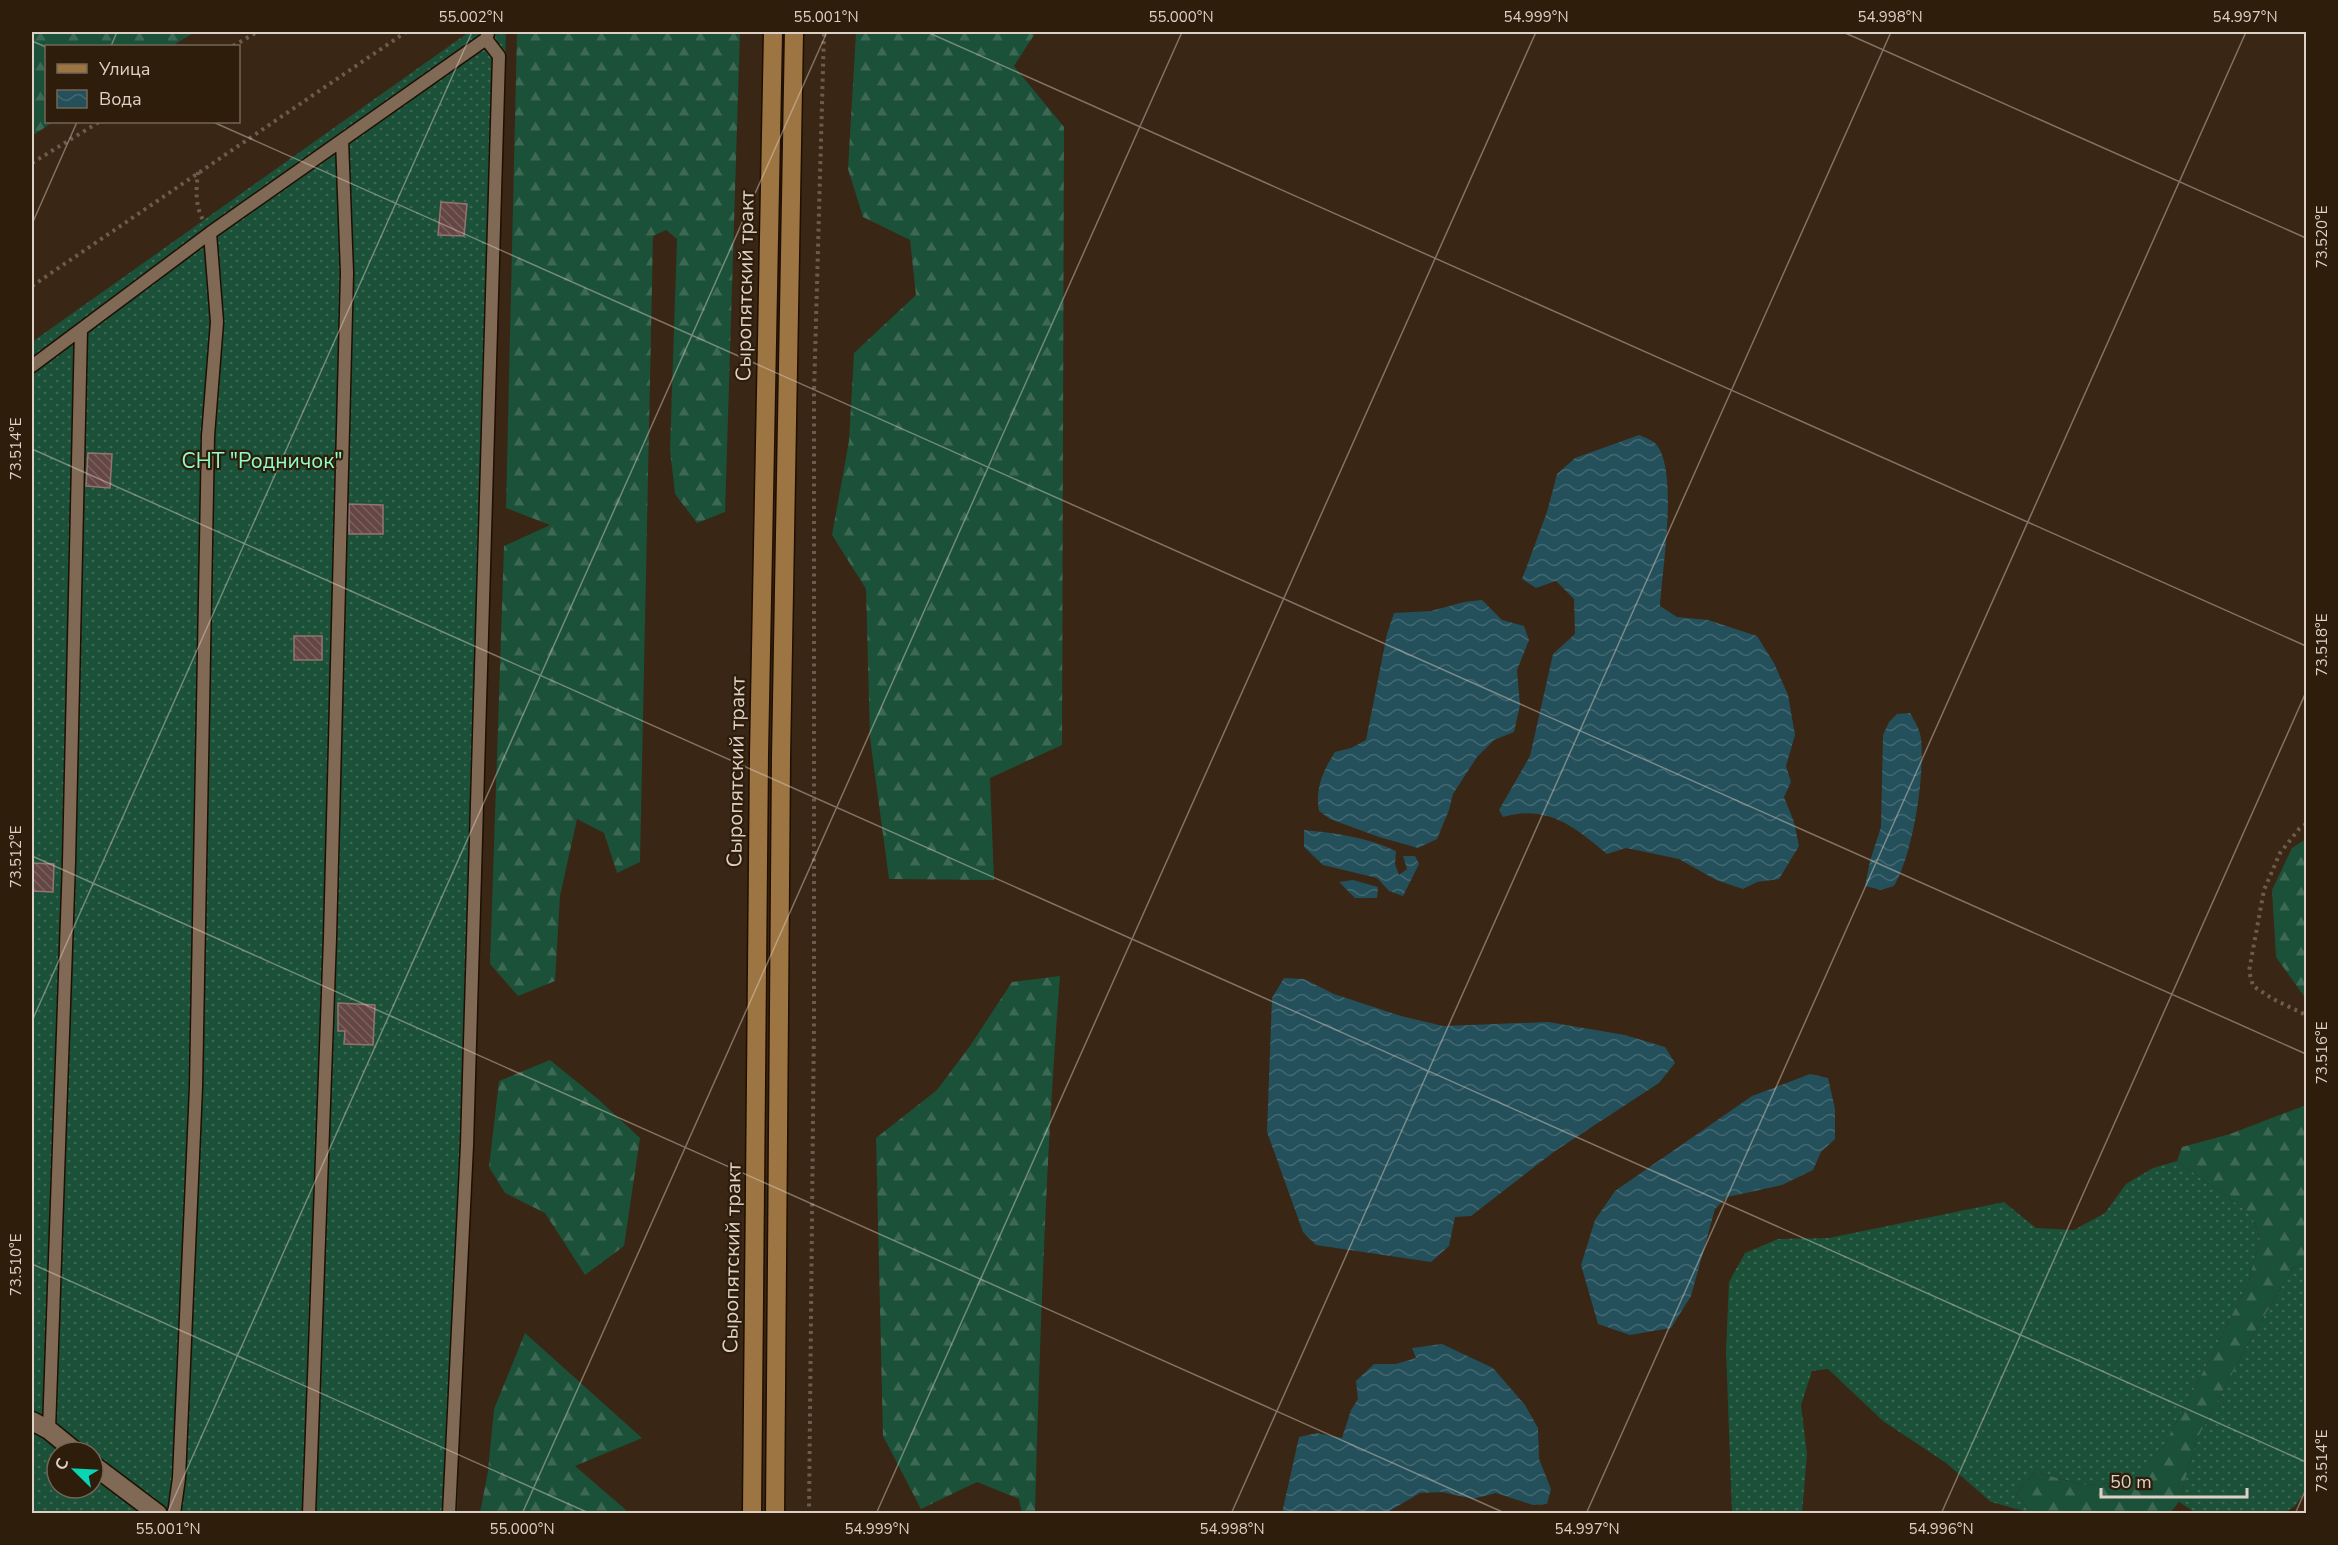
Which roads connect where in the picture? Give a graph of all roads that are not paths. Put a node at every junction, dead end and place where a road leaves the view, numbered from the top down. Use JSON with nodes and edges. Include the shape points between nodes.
{"nodes":[{"id":1,"x":773,"y":32,"type":"edge"},
{"id":2,"x":794,"y":32,"type":"edge"},
{"id":3,"x":487,"y":35,"type":"edge"},
{"id":4,"x":342,"y":140,"type":"junction"},
{"id":5,"x":210,"y":233,"type":"junction"},
{"id":6,"x":81,"y":330,"type":"junction"},
{"id":7,"x":32,"y":366,"type":"edge"},
{"id":8,"x":32,"y":1421,"type":"edge"},
{"id":9,"x":49,"y":1430,"type":"junction"},
{"id":10,"x":61,"y":1440,"type":"edge"},
{"id":11,"x":105,"y":1473,"type":"edge"},
{"id":12,"x":158,"y":1514,"type":"edge"},
{"id":13,"x":174,"y":1514,"type":"edge"},
{"id":14,"x":309,"y":1514,"type":"edge"},
{"id":15,"x":449,"y":1514,"type":"edge"},
{"id":16,"x":752,"y":1514,"type":"edge"},
{"id":17,"x":775,"y":1514,"type":"edge"}],
"edges":[{"from":1,"to":16,"type":"main road","name":"Сыропятский тракт","via":[[759,754]]},
{"from":2,"to":17,"type":"main road","name":"Сыропятский тракт","via":[[781,746]]},
{"from":3,"to":4,"type":"lane"},
{"from":3,"to":15,"type":"lane","via":[[499,56],[499,67],[467,1145]]},
{"from":4,"to":5,"type":"lane"},
{"from":4,"to":14,"type":"lane","via":[[347,273],[330,938]]},
{"from":5,"to":6,"type":"lane"},
{"from":5,"to":13,"type":"lane","via":[[217,322],[208,436],[196,1087],[179,1478]]},
{"from":6,"to":7,"type":"lane"},
{"from":6,"to":9,"type":"lane","via":[[69,862]]},
{"from":8,"to":9,"type":"street"},
{"from":9,"to":10,"type":"street"},
{"from":11,"to":12,"type":"street"}]}
